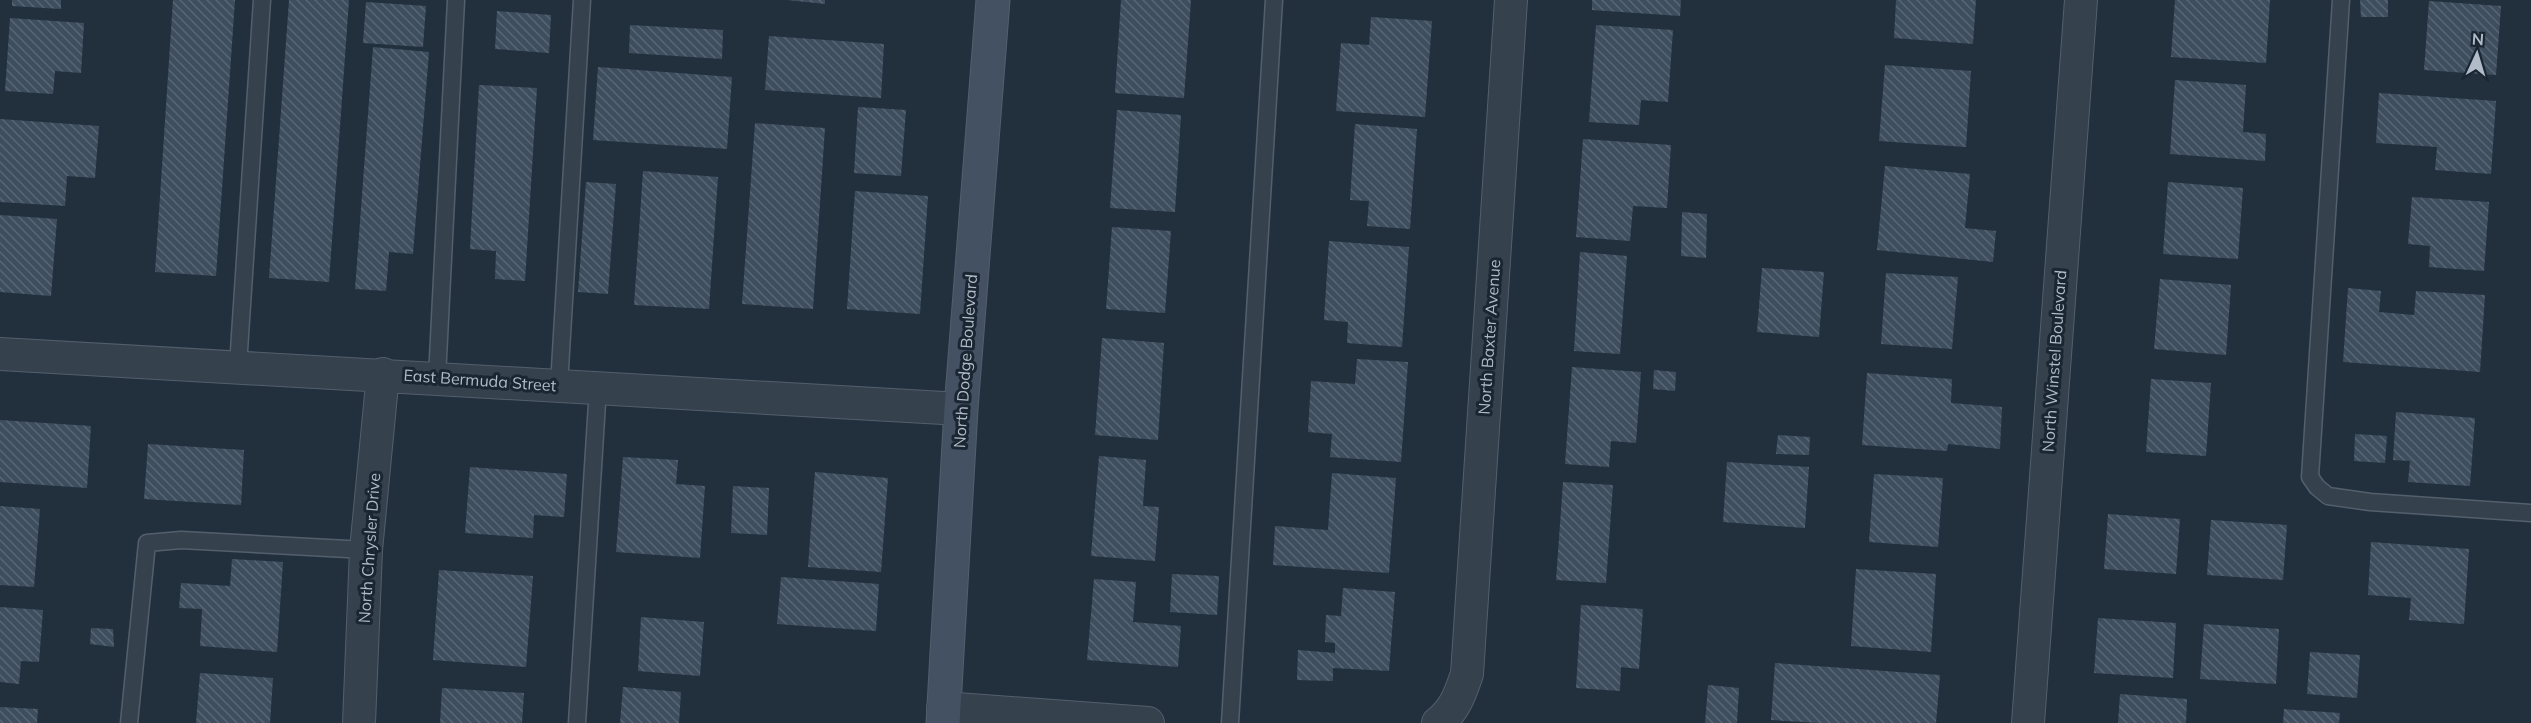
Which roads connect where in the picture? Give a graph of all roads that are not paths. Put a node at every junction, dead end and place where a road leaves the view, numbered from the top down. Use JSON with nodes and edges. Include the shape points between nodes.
{"nodes":[{"id":1,"x":262,"y":0,"type":"edge"},
{"id":2,"x":456,"y":0,"type":"edge"},
{"id":3,"x":582,"y":0,"type":"edge"},
{"id":4,"x":993,"y":0,"type":"edge"},
{"id":5,"x":1274,"y":0,"type":"edge"},
{"id":6,"x":1511,"y":0,"type":"edge"},
{"id":7,"x":2081,"y":0,"type":"edge"},
{"id":8,"x":2341,"y":0,"type":"edge"},
{"id":9,"x":0,"y":354,"type":"edge"},
{"id":10,"x":238,"y":366,"type":"junction"},
{"id":11,"x":383,"y":374,"type":"junction"},
{"id":12,"x":437,"y":378,"type":"junction"},
{"id":13,"x":559,"y":385,"type":"junction"},
{"id":14,"x":598,"y":387,"type":"junction"},
{"id":15,"x":961,"y":409,"type":"junction"},
{"id":16,"x":2531,"y":513,"type":"edge"},
{"id":17,"x":366,"y":550,"type":"junction"},
{"id":18,"x":943,"y":716,"type":"edge"},
{"id":19,"x":1441,"y":722,"type":"edge"},
{"id":20,"x":129,"y":723,"type":"edge"},
{"id":21,"x":359,"y":723,"type":"edge"},
{"id":22,"x":577,"y":723,"type":"edge"},
{"id":23,"x":1148,"y":723,"type":"edge"},
{"id":24,"x":1230,"y":723,"type":"edge"},
{"id":25,"x":2028,"y":723,"type":"edge"}],
"edges":[{"from":1,"to":10,"type":"lane"},
{"from":2,"to":12,"type":"lane"},
{"from":3,"to":13,"type":"lane"},
{"from":4,"to":15,"type":"street","name":"North Dodge Boulevard"},
{"from":5,"to":24,"type":"lane"},
{"from":6,"to":19,"type":"street","name":"North Baxter Avenue","via":[[1467,674],[1458,701]]},
{"from":7,"to":25,"type":"street","name":"North Winstel Boulevard"},
{"from":8,"to":16,"type":"lane","via":[[2310,477],[2328,496]]},
{"from":9,"to":10,"type":"street","name":"East Bermuda Street"},
{"from":10,"to":11,"type":"street","name":"East Bermuda Street"},
{"from":11,"to":12,"type":"street","name":"East Bermuda Street"},
{"from":11,"to":17,"type":"street","name":"North Chrysler Drive"},
{"from":12,"to":13,"type":"street","name":"East Bermuda Street"},
{"from":13,"to":14,"type":"street","name":"East Bermuda Street"},
{"from":14,"to":15,"type":"street","name":"East Bermuda Street"},
{"from":14,"to":22,"type":"lane"},
{"from":15,"to":18,"type":"street","name":"North Dodge Boulevard"},
{"from":17,"to":20,"type":"lane","via":[[181,540],[147,543]]},
{"from":17,"to":21,"type":"street","name":"North Chrysler Drive"},
{"from":18,"to":23,"type":"street"}]}
